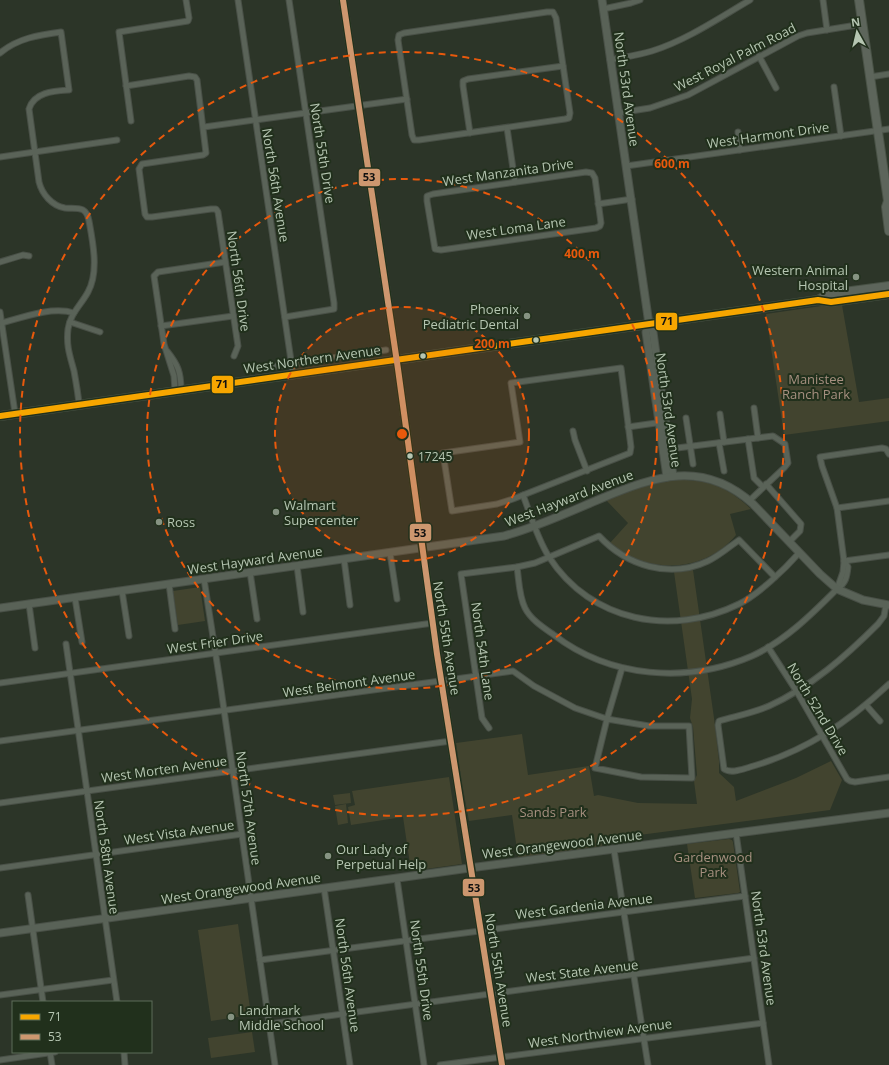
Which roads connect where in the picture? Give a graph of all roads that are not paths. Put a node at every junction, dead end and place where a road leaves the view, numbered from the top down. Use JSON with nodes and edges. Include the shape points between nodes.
{"nodes":[{"id":1,"x":186,"y":0,"type":"edge"},
{"id":2,"x":238,"y":0,"type":"edge"},
{"id":3,"x":289,"y":0,"type":"edge"},
{"id":4,"x":343,"y":0,"type":"edge"},
{"id":5,"x":602,"y":0,"type":"edge"},
{"id":6,"x":640,"y":0,"type":"edge"},
{"id":7,"x":750,"y":0,"type":"edge"},
{"id":8,"x":823,"y":0,"type":"edge"},
{"id":9,"x":859,"y":0,"type":"edge"},
{"id":10,"x":603,"y":8,"type":"junction"},
{"id":11,"x":863,"y":24,"type":"junction"},
{"id":12,"x":827,"y":30,"type":"junction"},
{"id":13,"x":0,"y":53,"type":"edge"},
{"id":14,"x":759,"y":56,"type":"junction"},
{"id":15,"x":610,"y":60,"type":"junction"},
{"id":16,"x":563,"y":66,"type":"junction"},
{"id":17,"x":889,"y":74,"type":"edge"},
{"id":18,"x":870,"y":77,"type":"junction"},
{"id":19,"x":126,"y":86,"type":"junction"},
{"id":20,"x":834,"y":87,"type":"dead end"},
{"id":21,"x":776,"y":88,"type":"dead end"},
{"id":22,"x":407,"y":99,"type":"junction"},
{"id":23,"x":358,"y":106,"type":"junction"},
{"id":24,"x":305,"y":113,"type":"junction"},
{"id":25,"x":618,"y":113,"type":"junction"},
{"id":26,"x":255,"y":120,"type":"junction"},
{"id":27,"x":131,"y":121,"type":"dead end"},
{"id":28,"x":204,"y":127,"type":"junction"},
{"id":29,"x":507,"y":128,"type":"junction"},
{"id":30,"x":889,"y":129,"type":"edge"},
{"id":31,"x":878,"y":131,"type":"junction"},
{"id":32,"x":738,"y":132,"type":"dead end"},
{"id":33,"x":470,"y":133,"type":"junction"},
{"id":34,"x":841,"y":136,"type":"junction"},
{"id":35,"x":117,"y":140,"type":"dead end"},
{"id":36,"x":740,"y":150,"type":"junction"},
{"id":37,"x":35,"y":152,"type":"junction"},
{"id":38,"x":0,"y":157,"type":"edge"},
{"id":39,"x":626,"y":166,"type":"junction"},
{"id":40,"x":515,"y":182,"type":"junction"},
{"id":41,"x":632,"y":199,"type":"junction"},
{"id":42,"x":888,"y":202,"type":"edge"},
{"id":43,"x":598,"y":204,"type":"junction"},
{"id":44,"x":889,"y":231,"type":"edge"},
{"id":45,"x":435,"y":250,"type":"joint"},
{"id":46,"x":29,"y":256,"type":"dead end"},
{"id":47,"x":0,"y":262,"type":"edge"},
{"id":48,"x":225,"y":262,"type":"junction"},
{"id":49,"x":889,"y":286,"type":"edge"},
{"id":50,"x":889,"y":294,"type":"edge"},
{"id":51,"x":818,"y":300,"type":"junction"},
{"id":52,"x":0,"y":312,"type":"edge"},
{"id":53,"x":74,"y":312,"type":"junction"},
{"id":54,"x":233,"y":316,"type":"junction"},
{"id":55,"x":285,"y":317,"type":"junction"},
{"id":56,"x":2,"y":322,"type":"junction"},
{"id":57,"x":70,"y":322,"type":"junction"},
{"id":58,"x":649,"y":324,"type":"junction"},
{"id":59,"x":161,"y":326,"type":"junction"},
{"id":60,"x":100,"y":332,"type":"dead end"},
{"id":61,"x":386,"y":350,"type":"dead end"},
{"id":62,"x":234,"y":356,"type":"dead end"},
{"id":63,"x":396,"y":360,"type":"junction"},
{"id":64,"x":291,"y":364,"type":"junction"},
{"id":65,"x":270,"y":367,"type":"dead end"},
{"id":66,"x":293,"y":374,"type":"junction"},
{"id":67,"x":178,"y":390,"type":"junction"},
{"id":68,"x":79,"y":404,"type":"junction"},
{"id":69,"x":754,"y":408,"type":"dead end"},
{"id":70,"x":15,"y":413,"type":"junction"},
{"id":71,"x":720,"y":414,"type":"dead end"},
{"id":72,"x":0,"y":416,"type":"edge"},
{"id":73,"x":686,"y":418,"type":"dead end"},
{"id":74,"x":662,"y":422,"type":"junction"},
{"id":75,"x":628,"y":427,"type":"junction"},
{"id":76,"x":573,"y":431,"type":"dead end"},
{"id":77,"x":758,"y":438,"type":"junction"},
{"id":78,"x":748,"y":439,"type":"junction"},
{"id":79,"x":722,"y":443,"type":"junction"},
{"id":80,"x":691,"y":446,"type":"junction"},
{"id":81,"x":669,"y":449,"type":"junction"},
{"id":82,"x":888,"y":452,"type":"edge"},
{"id":83,"x":693,"y":464,"type":"dead end"},
{"id":84,"x":586,"y":471,"type":"junction"},
{"id":85,"x":724,"y":471,"type":"dead end"},
{"id":86,"x":670,"y":476,"type":"junction"},
{"id":87,"x":765,"y":486,"type":"junction"},
{"id":88,"x":523,"y":495,"type":"junction"},
{"id":89,"x":749,"y":501,"type":"junction"},
{"id":90,"x":889,"y":501,"type":"edge"},
{"id":91,"x":837,"y":508,"type":"junction"},
{"id":92,"x":535,"y":526,"type":"junction"},
{"id":93,"x":789,"y":542,"type":"junction"},
{"id":94,"x":422,"y":548,"type":"junction"},
{"id":95,"x":390,"y":553,"type":"junction"},
{"id":96,"x":799,"y":553,"type":"junction"},
{"id":97,"x":889,"y":555,"type":"edge"},
{"id":98,"x":549,"y":557,"type":"junction"},
{"id":99,"x":344,"y":559,"type":"junction"},
{"id":100,"x":844,"y":561,"type":"junction"},
{"id":101,"x":297,"y":566,"type":"junction"},
{"id":102,"x":517,"y":567,"type":"junction"},
{"id":103,"x":250,"y":572,"type":"junction"},
{"id":104,"x":775,"y":577,"type":"junction"},
{"id":105,"x":204,"y":579,"type":"junction"},
{"id":106,"x":169,"y":584,"type":"junction"},
{"id":107,"x":837,"y":589,"type":"junction"},
{"id":108,"x":122,"y":591,"type":"junction"},
{"id":109,"x":75,"y":598,"type":"junction"},
{"id":110,"x":397,"y":599,"type":"dead end"},
{"id":111,"x":29,"y":604,"type":"junction"},
{"id":112,"x":350,"y":605,"type":"dead end"},
{"id":113,"x":888,"y":605,"type":"edge"},
{"id":114,"x":0,"y":608,"type":"edge"},
{"id":115,"x":303,"y":612,"type":"dead end"},
{"id":116,"x":257,"y":618,"type":"dead end"},
{"id":117,"x":433,"y":623,"type":"junction"},
{"id":118,"x":175,"y":630,"type":"dead end"},
{"id":119,"x":128,"y":636,"type":"dead end"},
{"id":120,"x":82,"y":642,"type":"dead end"},
{"id":121,"x":66,"y":644,"type":"dead end"},
{"id":122,"x":768,"y":647,"type":"junction"},
{"id":123,"x":35,"y":648,"type":"dead end"},
{"id":124,"x":216,"y":653,"type":"junction"},
{"id":125,"x":622,"y":668,"type":"junction"},
{"id":126,"x":70,"y":673,"type":"junction"},
{"id":127,"x":476,"y":676,"type":"junction"},
{"id":128,"x":442,"y":681,"type":"junction"},
{"id":129,"x":0,"y":683,"type":"edge"},
{"id":130,"x":889,"y":684,"type":"edge"},
{"id":131,"x":796,"y":692,"type":"junction"},
{"id":132,"x":866,"y":705,"type":"junction"},
{"id":133,"x":224,"y":711,"type":"junction"},
{"id":134,"x":607,"y":719,"type":"junction"},
{"id":135,"x":880,"y":721,"type":"dead end"},
{"id":136,"x":489,"y":728,"type":"dead end"},
{"id":137,"x":78,"y":731,"type":"junction"},
{"id":138,"x":823,"y":736,"type":"junction"},
{"id":139,"x":0,"y":741,"type":"edge"},
{"id":140,"x":451,"y":741,"type":"junction"},
{"id":141,"x":233,"y":771,"type":"junction"},
{"id":142,"x":889,"y":777,"type":"edge"},
{"id":143,"x":86,"y":791,"type":"junction"},
{"id":144,"x":0,"y":803,"type":"edge"},
{"id":145,"x":889,"y":813,"type":"edge"},
{"id":146,"x":736,"y":833,"type":"junction"},
{"id":147,"x":242,"y":834,"type":"junction"},
{"id":148,"x":614,"y":850,"type":"junction"},
{"id":149,"x":96,"y":855,"type":"junction"},
{"id":150,"x":0,"y":868,"type":"edge"},
{"id":151,"x":470,"y":868,"type":"junction"},
{"id":152,"x":397,"y":879,"type":"junction"},
{"id":153,"x":324,"y":888,"type":"junction"},
{"id":154,"x":28,"y":895,"type":"dead end"},
{"id":155,"x":745,"y":896,"type":"junction"},
{"id":156,"x":251,"y":898,"type":"junction"},
{"id":157,"x":623,"y":912,"type":"junction"},
{"id":158,"x":105,"y":919,"type":"junction"},
{"id":159,"x":33,"y":928,"type":"junction"},
{"id":160,"x":480,"y":931,"type":"junction"},
{"id":161,"x":0,"y":932,"type":"edge"},
{"id":162,"x":406,"y":941,"type":"junction"},
{"id":163,"x":333,"y":950,"type":"junction"},
{"id":164,"x":754,"y":958,"type":"junction"},
{"id":165,"x":260,"y":960,"type":"junction"},
{"id":166,"x":634,"y":976,"type":"junction"},
{"id":167,"x":114,"y":980,"type":"junction"},
{"id":168,"x":42,"y":990,"type":"junction"},
{"id":169,"x":490,"y":994,"type":"junction"},
{"id":170,"x":0,"y":995,"type":"edge"},
{"id":171,"x":44,"y":1001,"type":"edge"},
{"id":172,"x":116,"y":1001,"type":"edge"},
{"id":173,"x":415,"y":1004,"type":"junction"},
{"id":174,"x":342,"y":1014,"type":"junction"},
{"id":175,"x":763,"y":1023,"type":"junction"},
{"id":176,"x":269,"y":1024,"type":"junction"},
{"id":177,"x":644,"y":1038,"type":"junction"},
{"id":178,"x":46,"y":1053,"type":"edge"},
{"id":179,"x":52,"y":1053,"type":"edge"},
{"id":180,"x":124,"y":1053,"type":"edge"},
{"id":181,"x":500,"y":1057,"type":"junction"},
{"id":182,"x":0,"y":1060,"type":"edge"},
{"id":183,"x":52,"y":1065,"type":"edge"},
{"id":184,"x":125,"y":1065,"type":"edge"},
{"id":185,"x":275,"y":1065,"type":"edge"},
{"id":186,"x":350,"y":1065,"type":"edge"},
{"id":187,"x":424,"y":1065,"type":"edge"},
{"id":188,"x":440,"y":1065,"type":"edge"},
{"id":189,"x":502,"y":1065,"type":"edge"},
{"id":190,"x":648,"y":1065,"type":"edge"},
{"id":191,"x":769,"y":1065,"type":"edge"}],
"edges":[{"from":1,"to":19,"type":"street","via":[[188,21],[119,32]]},
{"from":2,"to":26,"type":"street","name":"North 56th Avenue"},
{"from":3,"to":24,"type":"street","name":"North 55th Drive"},
{"from":4,"to":23,"type":"street","name":"North 55th Avenue"},
{"from":5,"to":10,"type":"street","name":"North 53rd Avenue"},
{"from":6,"to":10,"type":"street"},
{"from":7,"to":15,"type":"street","via":[[669,45],[643,54]]},
{"from":8,"to":12,"type":"street"},
{"from":9,"to":11,"type":"main road"},
{"from":10,"to":15,"type":"street","name":"North 53rd Avenue"},
{"from":11,"to":12,"type":"street","name":"West Royal Palm Road"},
{"from":11,"to":18,"type":"main road"},
{"from":12,"to":14,"type":"street","name":"West Royal Palm Road","via":[[798,36]]},
{"from":13,"to":37,"type":"street","via":[[24,39],[61,32],[69,90],[41,94],[33,100],[29,109]]},
{"from":14,"to":21,"type":"street"},
{"from":14,"to":25,"type":"street","name":"West Royal Palm Road","via":[[688,95],[650,108]]},
{"from":15,"to":25,"type":"street","name":"North 53rd Avenue"},
{"from":16,"to":22,"type":"street","via":[[554,12],[404,33],[398,35],[398,40]]},
{"from":16,"to":29,"type":"street","via":[[570,118]]},
{"from":16,"to":33,"type":"street","via":[[468,78],[463,81]]},
{"from":17,"to":18,"type":"street"},
{"from":18,"to":31,"type":"main road"},
{"from":19,"to":27,"type":"street"},
{"from":19,"to":28,"type":"street","via":[[195,77]]},
{"from":20,"to":34,"type":"street"},
{"from":22,"to":23,"type":"street"},
{"from":22,"to":33,"type":"street","via":[[414,140]]},
{"from":23,"to":24,"type":"street"},
{"from":23,"to":63,"type":"street","name":"North 55th Avenue"},
{"from":24,"to":26,"type":"street"},
{"from":24,"to":55,"type":"street","name":"North 55th Drive","via":[[334,309]]},
{"from":25,"to":39,"type":"street","name":"North 53rd Avenue"},
{"from":26,"to":28,"type":"street"},
{"from":26,"to":55,"type":"street","name":"North 56th Avenue"},
{"from":28,"to":48,"type":"street","name":"North 56th Drive","via":[[206,153],[203,156],[140,166],[145,214],[152,217],[216,209]]},
{"from":29,"to":33,"type":"street"},
{"from":29,"to":40,"type":"street"},
{"from":30,"to":31,"type":"street","name":"West Harmont Drive"},
{"from":31,"to":34,"type":"street","name":"West Harmont Drive"},
{"from":31,"to":42,"type":"main road"},
{"from":32,"to":36,"type":"street"},
{"from":34,"to":36,"type":"street","name":"West Harmont Drive"},
{"from":35,"to":37,"type":"street"},
{"from":36,"to":39,"type":"street","name":"West Harmont Drive"},
{"from":37,"to":38,"type":"street"},
{"from":37,"to":53,"type":"street","via":[[40,186],[45,196],[65,208],[83,210],[88,219],[95,266],[94,278],[87,294]]},
{"from":39,"to":41,"type":"street","name":"North 53rd Avenue"},
{"from":40,"to":43,"type":"street","name":"West Manzanita Drive","via":[[592,173]]},
{"from":40,"to":45,"type":"street","name":"West Manzanita Drive","via":[[427,196]]},
{"from":41,"to":43,"type":"street"},
{"from":41,"to":58,"type":"street","name":"North 53rd Avenue"},
{"from":42,"to":44,"type":"main road","via":[[886,206]]},
{"from":43,"to":45,"type":"street","name":"West Loma Lane","via":[[600,226]]},
{"from":46,"to":47,"type":"street"},
{"from":48,"to":54,"type":"street","name":"North 56th Drive"},
{"from":48,"to":59,"type":"street","via":[[155,274]]},
{"from":49,"to":51,"type":"main road","name":"West Northern Avenue","via":[[829,294]]},
{"from":50,"to":51,"type":"main road","name":"West Northern Avenue","via":[[831,302]]},
{"from":51,"to":58,"type":"main road","name":"West Northern Avenue"},
{"from":52,"to":56,"type":"street"},
{"from":53,"to":56,"type":"street","via":[[52,312]]},
{"from":53,"to":57,"type":"street"},
{"from":54,"to":59,"type":"street"},
{"from":54,"to":62,"type":"street","name":"North 56th Drive","via":[[238,346]]},
{"from":55,"to":64,"type":"street","name":"North 56th Avenue"},
{"from":56,"to":70,"type":"street"},
{"from":57,"to":60,"type":"street"},
{"from":57,"to":68,"type":"street","via":[[68,351],[74,370]]},
{"from":58,"to":63,"type":"main road","name":"West Northern Avenue"},
{"from":58,"to":74,"type":"street","name":"North 53rd Avenue","via":[[646,332],[655,368]]},
{"from":59,"to":67,"type":"street","via":[[165,349],[179,368],[181,380]]},
{"from":61,"to":64,"type":"street","name":"West Northern Avenue"},
{"from":63,"to":66,"type":"main road","name":"West Northern Avenue"},
{"from":63,"to":94,"type":"street","name":"North 55th Avenue"},
{"from":64,"to":65,"type":"street","name":"West Northern Avenue"},
{"from":64,"to":66,"type":"street","name":"North 56th Avenue"},
{"from":66,"to":67,"type":"main road","name":"West Northern Avenue"},
{"from":67,"to":68,"type":"main road","name":"West Northern Avenue"},
{"from":68,"to":70,"type":"main road","name":"West Northern Avenue"},
{"from":69,"to":77,"type":"street"},
{"from":70,"to":72,"type":"main road","name":"West Northern Avenue"},
{"from":71,"to":79,"type":"street"},
{"from":73,"to":80,"type":"street"},
{"from":74,"to":75,"type":"street"},
{"from":74,"to":81,"type":"street","name":"North 53rd Avenue"},
{"from":74,"to":86,"type":"street","name":"North 53rd Avenue"},
{"from":75,"to":84,"type":"street","via":[[630,453]]},
{"from":75,"to":88,"type":"street","via":[[621,368],[511,383],[520,442],[443,453],[452,511],[497,504]]},
{"from":76,"to":84,"type":"street"},
{"from":77,"to":78,"type":"street"},
{"from":77,"to":87,"type":"street","via":[[773,436],[785,444],[787,452],[788,464]]},
{"from":78,"to":79,"type":"street"},
{"from":78,"to":87,"type":"street","via":[[754,478]]},
{"from":79,"to":80,"type":"street"},
{"from":79,"to":85,"type":"street"},
{"from":80,"to":81,"type":"street"},
{"from":80,"to":83,"type":"street"},
{"from":81,"to":86,"type":"street","name":"North 53rd Avenue"},
{"from":82,"to":91,"type":"street","via":[[880,449],[820,457]]},
{"from":84,"to":88,"type":"street"},
{"from":86,"to":89,"type":"street","name":"West Hayward Avenue","via":[[695,476],[713,480],[730,487]]},
{"from":86,"to":92,"type":"street","name":"West Hayward Avenue","via":[[632,486]]},
{"from":87,"to":89,"type":"street"},
{"from":87,"to":93,"type":"street","via":[[801,524],[800,531]]},
{"from":88,"to":92,"type":"street"},
{"from":89,"to":93,"type":"street","name":"West Hayward Avenue"},
{"from":90,"to":91,"type":"street"},
{"from":91,"to":100,"type":"street"},
{"from":92,"to":94,"type":"street","name":"West Hayward Avenue","via":[[504,536]]},
{"from":92,"to":98,"type":"street"},
{"from":93,"to":96,"type":"street","name":"West Hayward Avenue"},
{"from":94,"to":95,"type":"street","name":"West Hayward Avenue"},
{"from":94,"to":117,"type":"street","name":"North 55th Avenue"},
{"from":95,"to":99,"type":"street","name":"West Hayward Avenue"},
{"from":95,"to":110,"type":"street"},
{"from":96,"to":104,"type":"street"},
{"from":96,"to":107,"type":"street","name":"West Hayward Avenue"},
{"from":97,"to":100,"type":"street"},
{"from":98,"to":102,"type":"street"},
{"from":98,"to":104,"type":"street","via":[[569,581],[598,604],[627,616],[664,622],[686,621],[724,611],[741,603]]},
{"from":98,"to":104,"type":"street","via":[[599,536],[630,560],[658,568],[680,568],[707,561],[738,540]]},
{"from":99,"to":101,"type":"street","name":"West Hayward Avenue"},
{"from":99,"to":112,"type":"street"},
{"from":100,"to":107,"type":"street","via":[[848,567],[847,578]]},
{"from":101,"to":103,"type":"street","name":"West Hayward Avenue"},
{"from":101,"to":115,"type":"street"},
{"from":102,"to":125,"type":"street","via":[[521,597],[526,610],[534,620],[562,642],[582,653]]},
{"from":102,"to":127,"type":"street","name":"North 54th Lane","via":[[461,574]]},
{"from":103,"to":105,"type":"street","name":"West Hayward Avenue"},
{"from":103,"to":116,"type":"street"},
{"from":105,"to":106,"type":"street","name":"West Hayward Avenue"},
{"from":105,"to":124,"type":"street","name":"North 57th Avenue"},
{"from":106,"to":108,"type":"street","name":"West Hayward Avenue"},
{"from":106,"to":118,"type":"street"},
{"from":107,"to":113,"type":"street","name":"West Hayward Avenue","via":[[864,600]]},
{"from":107,"to":122,"type":"street","via":[[800,624]]},
{"from":108,"to":109,"type":"street","name":"West Hayward Avenue"},
{"from":108,"to":119,"type":"street"},
{"from":109,"to":111,"type":"street","name":"West Hayward Avenue"},
{"from":109,"to":120,"type":"street"},
{"from":111,"to":114,"type":"street","name":"West Hayward Avenue"},
{"from":111,"to":123,"type":"street"},
{"from":113,"to":131,"type":"street","via":[[881,620],[869,633],[824,673]]},
{"from":117,"to":124,"type":"street","name":"West Frier Drive"},
{"from":117,"to":128,"type":"street","name":"North 55th Avenue"},
{"from":121,"to":126,"type":"street","name":"North 58th Avenue"},
{"from":122,"to":125,"type":"street","via":[[731,663],[687,673],[664,674]]},
{"from":122,"to":131,"type":"street","name":"North 52nd Drive"},
{"from":124,"to":126,"type":"street","name":"West Frier Drive"},
{"from":124,"to":133,"type":"street","name":"North 57th Avenue"},
{"from":125,"to":134,"type":"street"},
{"from":126,"to":129,"type":"street","name":"West Frier Drive"},
{"from":126,"to":137,"type":"street","name":"North 58th Avenue"},
{"from":127,"to":128,"type":"street","name":"West Belmont Avenue"},
{"from":127,"to":134,"type":"street","name":"West Belmont Avenue","via":[[513,671],[534,686],[575,708]]},
{"from":127,"to":136,"type":"street","name":"North 54th Lane","via":[[482,718]]},
{"from":128,"to":133,"type":"street","name":"West Belmont Avenue"},
{"from":128,"to":140,"type":"street","name":"North 55th Avenue"},
{"from":130,"to":132,"type":"street"},
{"from":131,"to":138,"type":"street","name":"North 52nd Drive"},
{"from":131,"to":138,"type":"street","via":[[759,710],[719,721],[724,769],[732,771],[777,758]]},
{"from":132,"to":135,"type":"street"},
{"from":132,"to":138,"type":"street"},
{"from":133,"to":137,"type":"street","name":"West Belmont Avenue"},
{"from":133,"to":141,"type":"street","name":"North 57th Avenue"},
{"from":134,"to":134,"type":"street","name":"West Belmont Avenue","via":[[649,726],[689,726],[692,778],[641,777],[595,768]]},
{"from":137,"to":139,"type":"street","name":"West Belmont Avenue"},
{"from":137,"to":143,"type":"street","name":"North 58th Avenue"},
{"from":138,"to":142,"type":"street","name":"North 52nd Drive","via":[[850,782]]},
{"from":140,"to":141,"type":"street","name":"West Morten Avenue"},
{"from":140,"to":151,"type":"street","name":"North 55th Avenue"},
{"from":141,"to":143,"type":"street","name":"West Morten Avenue"},
{"from":141,"to":147,"type":"street","name":"North 57th Avenue"},
{"from":143,"to":144,"type":"street","name":"West Morten Avenue"},
{"from":143,"to":149,"type":"street","name":"North 58th Avenue"},
{"from":145,"to":146,"type":"street","name":"West Orangewood Avenue"},
{"from":146,"to":148,"type":"street","name":"West Orangewood Avenue"},
{"from":146,"to":155,"type":"street","name":"North 53rd Avenue"},
{"from":147,"to":149,"type":"street","name":"West Vista Avenue"},
{"from":147,"to":156,"type":"street","name":"North 57th Avenue"},
{"from":148,"to":151,"type":"street","name":"West Orangewood Avenue"},
{"from":148,"to":157,"type":"street"},
{"from":149,"to":150,"type":"street","name":"West Vista Avenue"},
{"from":149,"to":158,"type":"street","name":"North 58th Avenue"},
{"from":151,"to":152,"type":"street","name":"West Orangewood Avenue"},
{"from":151,"to":160,"type":"street","name":"North 55th Avenue"},
{"from":152,"to":153,"type":"street","name":"West Orangewood Avenue"},
{"from":152,"to":162,"type":"street","name":"North 55th Drive"},
{"from":153,"to":156,"type":"street","name":"West Orangewood Avenue"},
{"from":153,"to":163,"type":"street","name":"North 56th Avenue"},
{"from":154,"to":159,"type":"street"},
{"from":155,"to":157,"type":"street","name":"West Gardenia Avenue"},
{"from":155,"to":164,"type":"street","name":"North 53rd Avenue"},
{"from":156,"to":158,"type":"street","name":"West Orangewood Avenue"},
{"from":156,"to":165,"type":"street","name":"North 57th Avenue"},
{"from":157,"to":160,"type":"street","name":"West Gardenia Avenue"},
{"from":157,"to":166,"type":"street"},
{"from":158,"to":159,"type":"street","name":"West Orangewood Avenue"},
{"from":158,"to":167,"type":"street","name":"North 58th Avenue"},
{"from":159,"to":161,"type":"street","name":"West Orangewood Avenue"},
{"from":159,"to":168,"type":"street"},
{"from":160,"to":162,"type":"street","name":"West Gardenia Avenue"},
{"from":160,"to":169,"type":"street","name":"North 55th Avenue"},
{"from":162,"to":163,"type":"street","name":"West Gardenia Avenue"},
{"from":162,"to":173,"type":"street","name":"North 55th Drive"},
{"from":163,"to":165,"type":"street","name":"West Gardenia Avenue"},
{"from":163,"to":174,"type":"street","name":"North 56th Avenue"},
{"from":164,"to":166,"type":"street","name":"West State Avenue"},
{"from":164,"to":175,"type":"street","name":"North 53rd Avenue"},
{"from":165,"to":176,"type":"street","name":"North 57th Avenue"},
{"from":166,"to":169,"type":"street","name":"West State Avenue"},
{"from":166,"to":177,"type":"street"},
{"from":167,"to":168,"type":"street"},
{"from":167,"to":172,"type":"street","name":"North 58th Avenue"},
{"from":168,"to":170,"type":"street"},
{"from":168,"to":171,"type":"street"},
{"from":169,"to":173,"type":"street","name":"West State Avenue"},
{"from":169,"to":181,"type":"street","name":"North 55th Avenue"},
{"from":173,"to":174,"type":"street","name":"West State Avenue"},
{"from":173,"to":187,"type":"street","name":"North 55th Drive"},
{"from":174,"to":176,"type":"street","name":"West State Avenue"},
{"from":174,"to":186,"type":"street","name":"North 56th Avenue"},
{"from":175,"to":177,"type":"street","name":"West Northview Avenue"},
{"from":175,"to":191,"type":"street","name":"North 53rd Avenue"},
{"from":176,"to":185,"type":"street","name":"North 57th Avenue"},
{"from":177,"to":181,"type":"street","name":"West Northview Avenue"},
{"from":177,"to":190,"type":"street"},
{"from":178,"to":182,"type":"street"},
{"from":179,"to":183,"type":"street"},
{"from":180,"to":184,"type":"street"},
{"from":181,"to":188,"type":"street","name":"West Northview Avenue"},
{"from":181,"to":189,"type":"street","name":"North 55th Avenue"}]}
